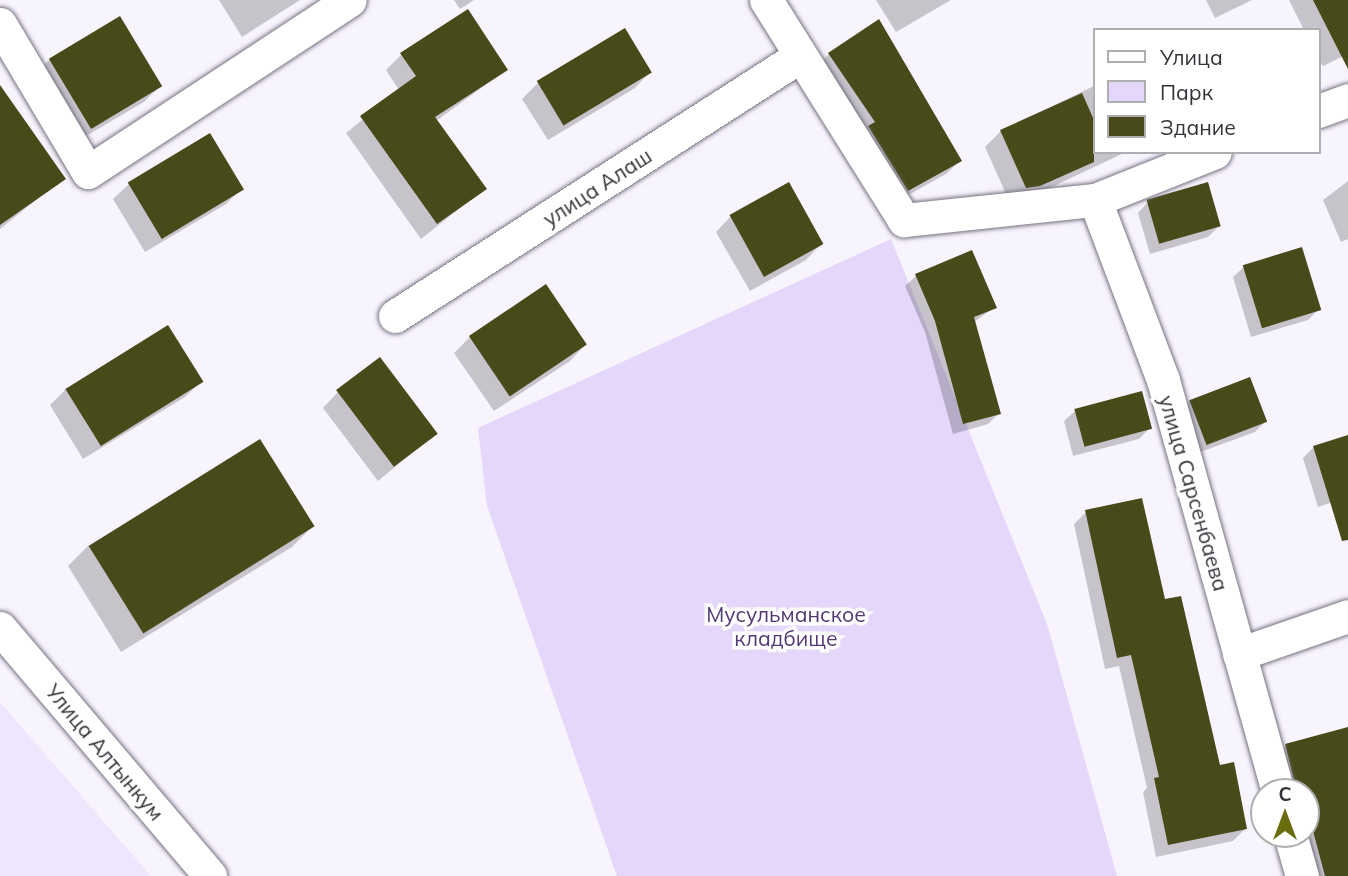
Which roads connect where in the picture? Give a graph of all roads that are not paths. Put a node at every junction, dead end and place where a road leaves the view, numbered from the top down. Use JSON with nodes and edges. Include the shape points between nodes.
{"nodes":[{"id":1,"x":350,"y":0,"type":"edge"},
{"id":2,"x":766,"y":0,"type":"edge"},
{"id":3,"x":0,"y":24,"type":"edge"},
{"id":4,"x":799,"y":57,"type":"junction"},
{"id":5,"x":1348,"y":100,"type":"edge"},
{"id":6,"x":1320,"y":110,"type":"edge"},
{"id":7,"x":1210,"y":154,"type":"edge"},
{"id":8,"x":1095,"y":200,"type":"junction"},
{"id":9,"x":395,"y":316,"type":"dead end"},
{"id":10,"x":1348,"y":616,"type":"edge"},
{"id":11,"x":0,"y":628,"type":"edge"},
{"id":12,"x":1239,"y":654,"type":"junction"},
{"id":13,"x":1274,"y":778,"type":"edge"},
{"id":14,"x":1294,"y":848,"type":"edge"},
{"id":15,"x":210,"y":876,"type":"edge"},
{"id":16,"x":1301,"y":876,"type":"edge"}],
"edges":[{"from":1,"to":3,"type":"street","via":[[88,172]]},
{"from":2,"to":4,"type":"street"},
{"from":4,"to":8,"type":"street","via":[[904,220]]},
{"from":4,"to":9,"type":"street","name":"улица Алаш"},
{"from":5,"to":6,"type":"street"},
{"from":7,"to":8,"type":"street"},
{"from":8,"to":12,"type":"street","name":"улица Сарсенбаева","via":[[1163,380]]},
{"from":10,"to":12,"type":"street"},
{"from":11,"to":15,"type":"street","name":"Улица Алтынкум"},
{"from":12,"to":13,"type":"street","name":"улица Сарсенбаева"},
{"from":14,"to":16,"type":"street"}]}
